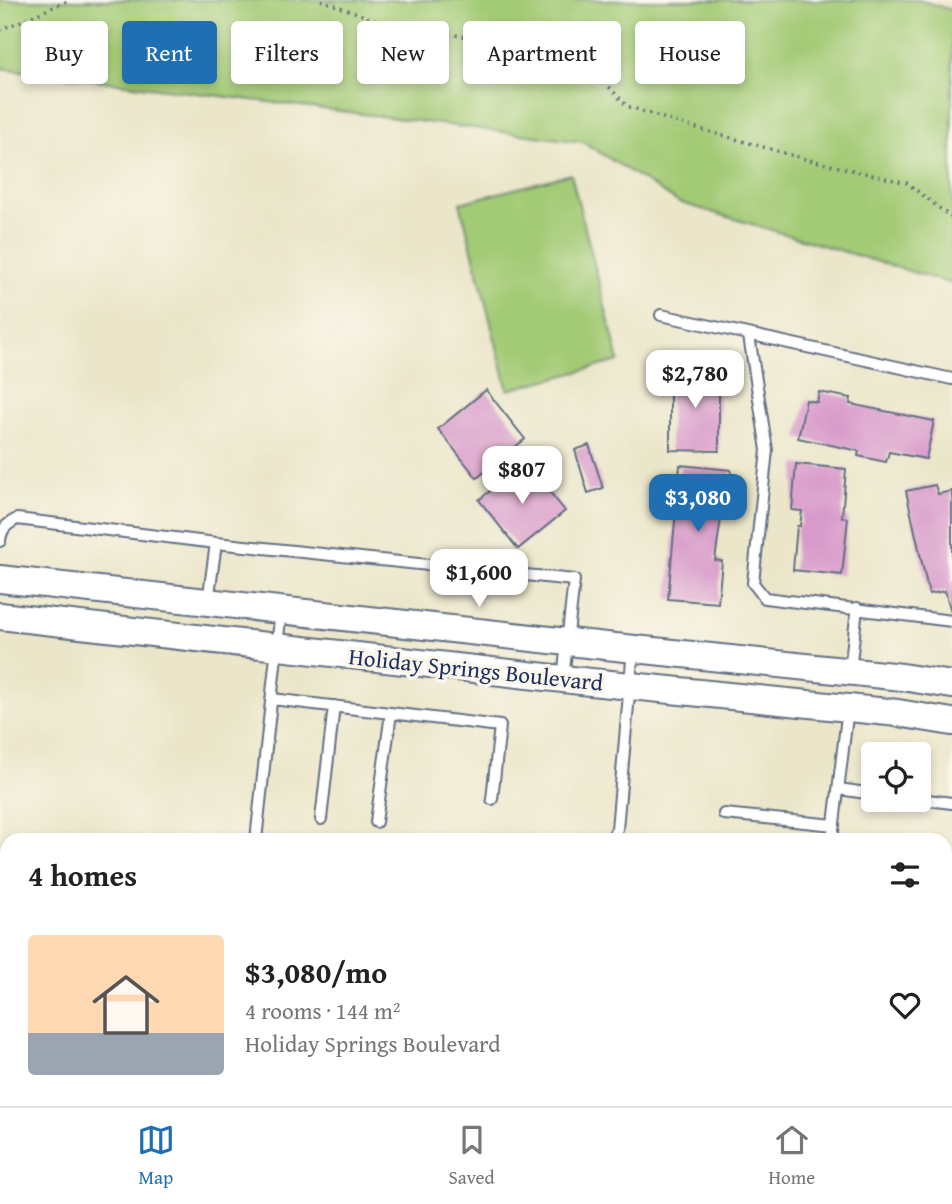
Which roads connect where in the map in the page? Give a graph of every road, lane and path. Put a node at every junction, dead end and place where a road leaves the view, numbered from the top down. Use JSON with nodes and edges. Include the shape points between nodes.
{"nodes":[{"id":1,"x":70,"y":0,"type":"edge"},
{"id":2,"x":321,"y":0,"type":"edge"},
{"id":3,"x":0,"y":30,"type":"edge"},
{"id":4,"x":952,"y":218,"type":"edge"},
{"id":5,"x":662,"y":315,"type":"dead end"},
{"id":6,"x":749,"y":336,"type":"junction"},
{"id":7,"x":952,"y":379,"type":"edge"},
{"id":8,"x":0,"y":541,"type":"edge"},
{"id":9,"x":216,"y":543,"type":"junction"},
{"id":10,"x":0,"y":579,"type":"edge"},
{"id":11,"x":208,"y":602,"type":"junction"},
{"id":12,"x":857,"y":608,"type":"junction"},
{"id":13,"x":281,"y":610,"type":"junction"},
{"id":14,"x":0,"y":616,"type":"edge"},
{"id":15,"x":952,"y":621,"type":"edge"},
{"id":16,"x":568,"y":642,"type":"junction"},
{"id":17,"x":278,"y":647,"type":"junction"},
{"id":18,"x":632,"y":649,"type":"junction"},
{"id":19,"x":850,"y":671,"type":"junction"},
{"id":20,"x":562,"y":679,"type":"junction"},
{"id":21,"x":628,"y":685,"type":"junction"},
{"id":22,"x":952,"y":685,"type":"edge"},
{"id":23,"x":272,"y":699,"type":"junction"},
{"id":24,"x":334,"y":706,"type":"junction"},
{"id":25,"x":848,"y":708,"type":"junction"},
{"id":26,"x":391,"y":713,"type":"junction"},
{"id":27,"x":952,"y":722,"type":"edge"},
{"id":28,"x":839,"y":789,"type":"junction"},
{"id":29,"x":861,"y":792,"type":"edge"},
{"id":30,"x":492,"y":799,"type":"dead end"},
{"id":31,"x":931,"y":800,"type":"edge"},
{"id":32,"x":952,"y":803,"type":"edge"},
{"id":33,"x":724,"y":814,"type":"dead end"},
{"id":34,"x":321,"y":819,"type":"dead end"},
{"id":35,"x":376,"y":822,"type":"dead end"},
{"id":36,"x":834,"y":824,"type":"junction"},
{"id":37,"x":257,"y":833,"type":"edge"},
{"id":38,"x":615,"y":833,"type":"edge"},
{"id":39,"x":833,"y":833,"type":"edge"}],
"edges":[{"from":1,"to":3,"type":"path"},
{"from":2,"to":4,"type":"path","via":[[396,27],[571,53],[627,106],[805,159],[907,183]]},
{"from":5,"to":6,"type":"lane"},
{"from":6,"to":7,"type":"lane"},
{"from":6,"to":12,"type":"lane","via":[[767,450],[753,583],[765,598]]},
{"from":8,"to":9,"type":"lane","via":[[7,524],[17,519]]},
{"from":9,"to":11,"type":"lane"},
{"from":9,"to":16,"type":"lane","via":[[574,580]]},
{"from":10,"to":11,"type":"street","name":"Holiday Springs Boulevard"},
{"from":11,"to":13,"type":"street","name":"Holiday Springs Boulevard"},
{"from":12,"to":15,"type":"lane"},
{"from":12,"to":19,"type":"lane"},
{"from":13,"to":16,"type":"street","name":"Holiday Springs Boulevard"},
{"from":13,"to":17,"type":"lane"},
{"from":14,"to":17,"type":"street","name":"Holiday Springs Boulevard"},
{"from":16,"to":18,"type":"street","name":"Holiday Springs Boulevard"},
{"from":16,"to":20,"type":"lane"},
{"from":17,"to":20,"type":"street","name":"Holiday Springs Boulevard"},
{"from":17,"to":23,"type":"lane"},
{"from":18,"to":19,"type":"street","name":"Holiday Springs Boulevard"},
{"from":18,"to":21,"type":"lane"},
{"from":19,"to":22,"type":"street","name":"Holiday Springs Boulevard"},
{"from":19,"to":25,"type":"street"},
{"from":20,"to":21,"type":"street","name":"Holiday Springs Boulevard"},
{"from":21,"to":25,"type":"street","name":"Holiday Springs Boulevard"},
{"from":21,"to":38,"type":"lane"},
{"from":23,"to":24,"type":"lane"},
{"from":23,"to":37,"type":"lane"},
{"from":24,"to":26,"type":"lane"},
{"from":24,"to":34,"type":"lane"},
{"from":25,"to":27,"type":"street","name":"Holiday Springs Boulevard"},
{"from":25,"to":28,"type":"lane"},
{"from":26,"to":30,"type":"lane","via":[[500,726]]},
{"from":26,"to":35,"type":"lane"},
{"from":28,"to":29,"type":"lane"},
{"from":28,"to":36,"type":"lane"},
{"from":31,"to":32,"type":"lane"},
{"from":33,"to":36,"type":"lane"},
{"from":36,"to":39,"type":"lane"}]}
